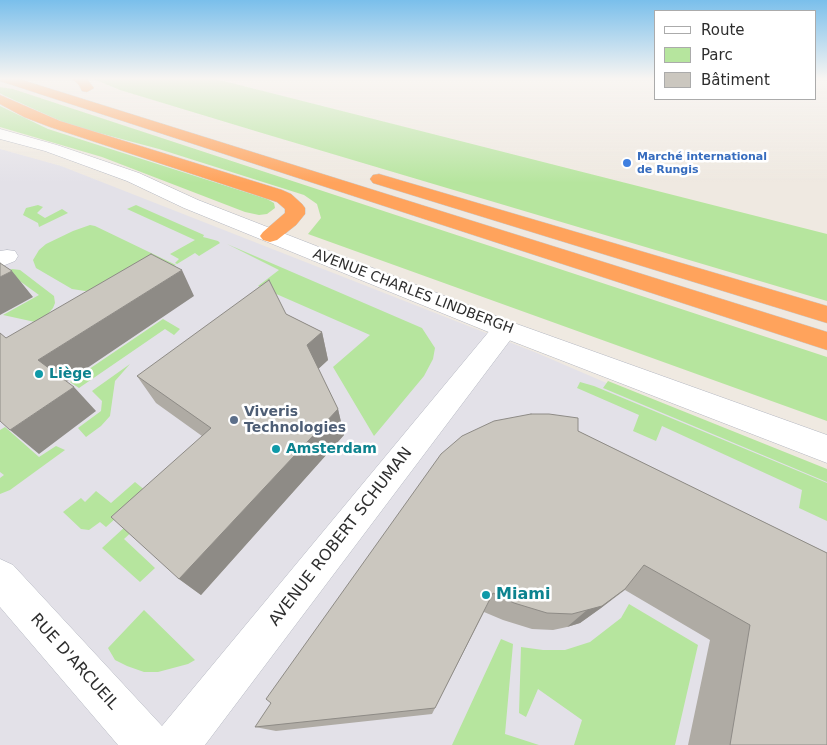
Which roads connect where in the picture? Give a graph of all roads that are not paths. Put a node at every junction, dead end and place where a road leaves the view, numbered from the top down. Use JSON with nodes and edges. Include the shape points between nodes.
{"nodes":[{"id":1,"x":27,"y":113,"type":"edge"},
{"id":2,"x":111,"y":113,"type":"edge"},
{"id":3,"x":164,"y":113,"type":"edge"},
{"id":4,"x":0,"y":134,"type":"edge"},
{"id":5,"x":270,"y":236,"type":"junction"},
{"id":6,"x":827,"y":315,"type":"edge"},
{"id":7,"x":505,"y":329,"type":"junction"},
{"id":8,"x":827,"y":341,"type":"edge"},
{"id":9,"x":827,"y":449,"type":"edge"},
{"id":10,"x":0,"y":578,"type":"edge"},
{"id":11,"x":148,"y":745,"type":"edge"},
{"id":12,"x":176,"y":745,"type":"edge"}],
"edges":[{"from":1,"to":5,"type":"highway","via":[[284,198],[295,208],[294,214]]},
{"from":2,"to":8,"type":"highway"},
{"from":3,"to":6,"type":"highway"},
{"from":4,"to":5,"type":"main road","name":"AVENUE CHARLES LINDBERGH","via":[[133,177]]},
{"from":5,"to":7,"type":"main road","name":"AVENUE CHARLES LINDBERGH"},
{"from":7,"to":9,"type":"main road","name":"AVENUE CHARLES LINDBERGH"},
{"from":7,"to":12,"type":"main road","name":"AVENUE ROBERT SCHUMAN"},
{"from":10,"to":11,"type":"main road","name":"RUE D'ARCUEIL"}]}
